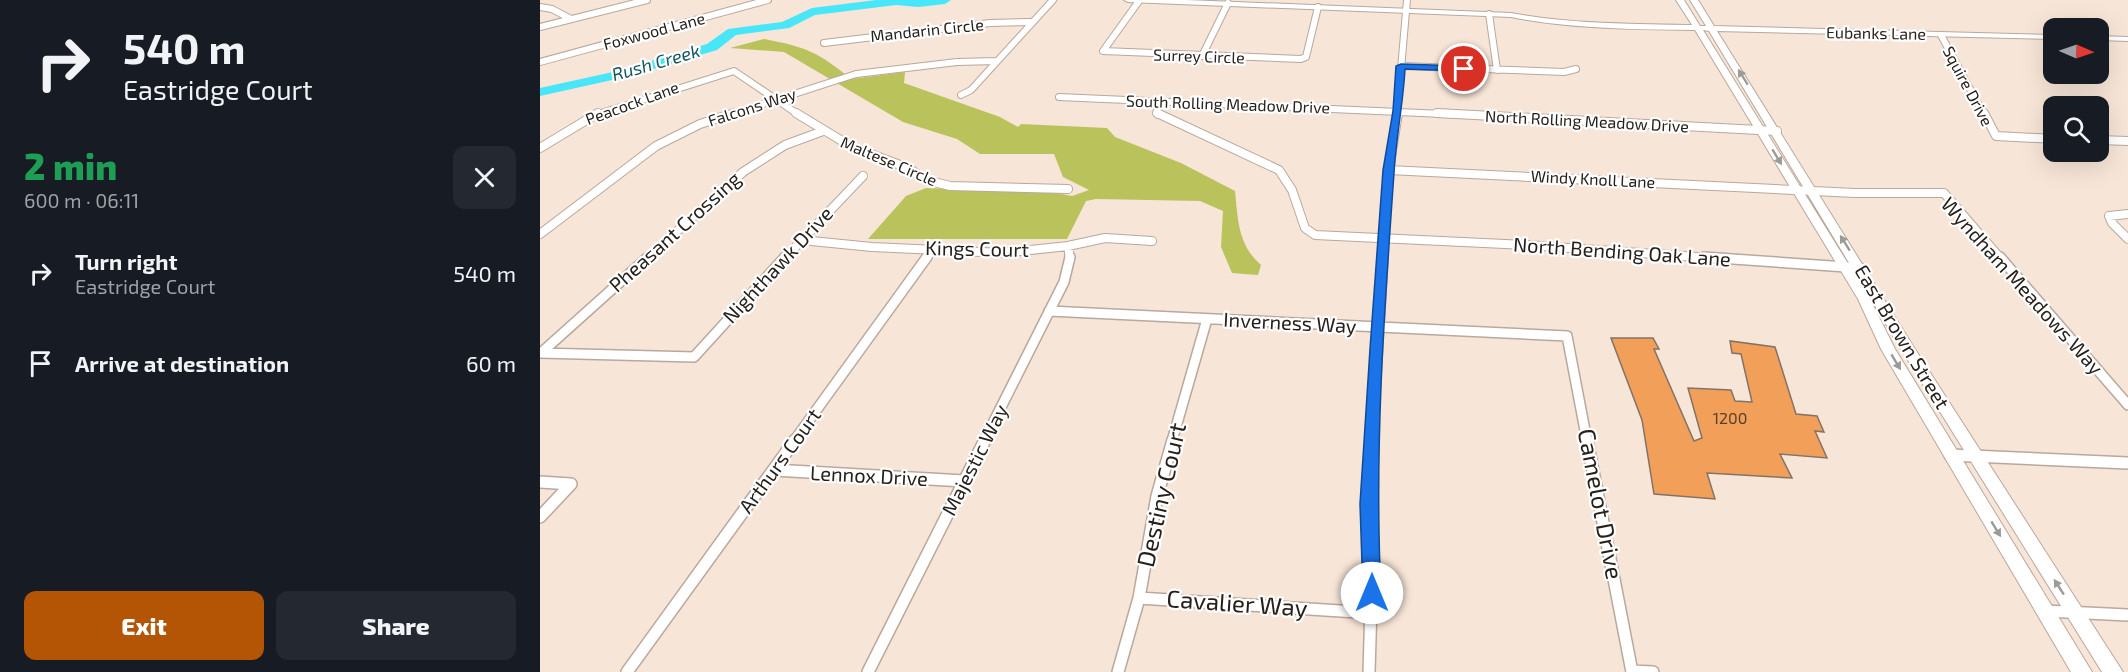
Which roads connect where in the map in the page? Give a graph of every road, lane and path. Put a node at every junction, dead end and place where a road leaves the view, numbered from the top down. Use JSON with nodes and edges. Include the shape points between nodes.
{"nodes":[{"id":1,"x":647,"y":0,"type":"edge"},
{"id":2,"x":768,"y":0,"type":"edge"},
{"id":3,"x":1053,"y":0,"type":"edge"},
{"id":4,"x":1128,"y":0,"type":"edge"},
{"id":5,"x":1139,"y":0,"type":"edge"},
{"id":6,"x":1407,"y":0,"type":"edge"},
{"id":7,"x":1680,"y":0,"type":"edge"},
{"id":8,"x":1694,"y":0,"type":"edge"},
{"id":9,"x":1228,"y":3,"type":"junction"},
{"id":10,"x":540,"y":7,"type":"edge"},
{"id":11,"x":1318,"y":7,"type":"junction"},
{"id":12,"x":1406,"y":10,"type":"junction"},
{"id":13,"x":1489,"y":14,"type":"junction"},
{"id":14,"x":571,"y":19,"type":"junction"},
{"id":15,"x":1030,"y":22,"type":"junction"},
{"id":16,"x":540,"y":27,"type":"edge"},
{"id":17,"x":1699,"y":30,"type":"junction"},
{"id":18,"x":1713,"y":30,"type":"junction"},
{"id":19,"x":1941,"y":35,"type":"junction"},
{"id":20,"x":2043,"y":38,"type":"edge"},
{"id":21,"x":2109,"y":39,"type":"edge"},
{"id":22,"x":2128,"y":39,"type":"edge"},
{"id":23,"x":824,"y":43,"type":"dead end"},
{"id":24,"x":1202,"y":56,"type":"junction"},
{"id":25,"x":997,"y":61,"type":"junction"},
{"id":26,"x":540,"y":62,"type":"edge"},
{"id":27,"x":1401,"y":66,"type":"junction"},
{"id":28,"x":1576,"y":69,"type":"dead end"},
{"id":29,"x":1497,"y":70,"type":"junction"},
{"id":30,"x":730,"y":71,"type":"joint"},
{"id":31,"x":961,"y":95,"type":"dead end"},
{"id":32,"x":1059,"y":97,"type":"dead end"},
{"id":33,"x":776,"y":99,"type":"junction"},
{"id":34,"x":1156,"y":101,"type":"junction"},
{"id":35,"x":1398,"y":111,"type":"junction"},
{"id":36,"x":1760,"y":130,"type":"junction"},
{"id":37,"x":823,"y":131,"type":"junction"},
{"id":38,"x":1777,"y":131,"type":"junction"},
{"id":39,"x":2043,"y":138,"type":"edge"},
{"id":40,"x":2109,"y":140,"type":"edge"},
{"id":41,"x":2128,"y":141,"type":"edge"},
{"id":42,"x":540,"y":148,"type":"edge"},
{"id":43,"x":1389,"y":170,"type":"junction"},
{"id":44,"x":863,"y":176,"type":"dead end"},
{"id":45,"x":1068,"y":189,"type":"dead end"},
{"id":46,"x":1797,"y":189,"type":"junction"},
{"id":47,"x":1813,"y":190,"type":"junction"},
{"id":48,"x":2128,"y":214,"type":"edge"},
{"id":49,"x":540,"y":234,"type":"edge"},
{"id":50,"x":1384,"y":238,"type":"junction"},
{"id":51,"x":2128,"y":239,"type":"edge"},
{"id":52,"x":801,"y":240,"type":"junction"},
{"id":53,"x":1152,"y":241,"type":"dead end"},
{"id":54,"x":1068,"y":246,"type":"junction"},
{"id":55,"x":933,"y":249,"type":"junction"},
{"id":56,"x":1844,"y":267,"type":"junction"},
{"id":57,"x":1860,"y":268,"type":"junction"},
{"id":58,"x":1050,"y":311,"type":"junction"},
{"id":59,"x":1207,"y":319,"type":"junction"},
{"id":60,"x":1378,"y":327,"type":"junction"},
{"id":61,"x":1568,"y":336,"type":"joint"},
{"id":62,"x":540,"y":353,"type":"edge"},
{"id":63,"x":2128,"y":405,"type":"edge"},
{"id":64,"x":1950,"y":455,"type":"junction"},
{"id":65,"x":1976,"y":456,"type":"junction"},
{"id":66,"x":2128,"y":463,"type":"edge"},
{"id":67,"x":774,"y":470,"type":"junction"},
{"id":68,"x":964,"y":481,"type":"junction"},
{"id":69,"x":540,"y":482,"type":"edge"},
{"id":70,"x":540,"y":517,"type":"edge"},
{"id":71,"x":1139,"y":598,"type":"junction"},
{"id":72,"x":2045,"y":611,"type":"junction"},
{"id":73,"x":2075,"y":612,"type":"junction"},
{"id":74,"x":1372,"y":614,"type":"junction"},
{"id":75,"x":2128,"y":615,"type":"edge"},
{"id":76,"x":1632,"y":671,"type":"edge"},
{"id":77,"x":627,"y":672,"type":"edge"},
{"id":78,"x":868,"y":672,"type":"edge"},
{"id":79,"x":1118,"y":672,"type":"edge"},
{"id":80,"x":1369,"y":672,"type":"edge"},
{"id":81,"x":1653,"y":672,"type":"edge"},
{"id":82,"x":2082,"y":672,"type":"edge"},
{"id":83,"x":2113,"y":672,"type":"edge"}],
"edges":[{"from":1,"to":14,"type":"street","name":"Foxwood Lane"},
{"from":2,"to":26,"type":"street","name":"Foxwood Lane"},
{"from":3,"to":15,"type":"street"},
{"from":4,"to":5,"type":"main road","name":"Eubanks Lane"},
{"from":5,"to":9,"type":"main road","name":"Eubanks Lane"},
{"from":5,"to":24,"type":"street","name":"Surrey Circle","via":[[1103,51]]},
{"from":6,"to":12,"type":"street"},
{"from":7,"to":17,"type":"main road","name":"East Brown Street"},
{"from":8,"to":18,"type":"main road","name":"East Brown Street"},
{"from":9,"to":11,"type":"main road","name":"Eubanks Lane"},
{"from":9,"to":24,"type":"street"},
{"from":10,"to":14,"type":"street"},
{"from":11,"to":12,"type":"main road","name":"Eubanks Lane"},
{"from":11,"to":24,"type":"street","name":"Surrey Circle","via":[[1306,57]]},
{"from":12,"to":13,"type":"main road","name":"Eubanks Lane"},
{"from":12,"to":27,"type":"street"},
{"from":13,"to":17,"type":"main road","name":"Eubanks Lane","via":[[1562,24]]},
{"from":13,"to":29,"type":"street"},
{"from":14,"to":16,"type":"street","name":"Foxwood Lane"},
{"from":15,"to":23,"type":"street","name":"Mandarin Circle","via":[[990,23]]},
{"from":15,"to":25,"type":"street"},
{"from":17,"to":18,"type":"main road","name":"Eubanks Lane"},
{"from":17,"to":36,"type":"main road","name":"East Brown Street"},
{"from":18,"to":19,"type":"main road","name":"Eubanks Lane"},
{"from":38,"to":18,"type":"main road","name":"East Brown Street","one_way":true},
{"from":19,"to":20,"type":"main road","name":"Eubanks Lane"},
{"from":19,"to":39,"type":"street","name":"Squire Drive","via":[[1996,136]]},
{"from":21,"to":22,"type":"main road"},
{"from":25,"to":31,"type":"street","via":[[971,90]]},
{"from":25,"to":33,"type":"street","name":"Falcons Way","via":[[963,61],[856,74]]},
{"from":27,"to":29,"type":"street"},
{"from":27,"to":35,"type":"street"},
{"from":28,"to":29,"type":"street"},
{"from":30,"to":33,"type":"street","name":"Maltese Circle"},
{"from":30,"to":42,"type":"street","name":"Peacock Lane","via":[[600,112]]},
{"from":32,"to":34,"type":"street","name":"South Rolling Meadow Drive"},
{"from":33,"to":37,"type":"street","name":"Maltese Circle"},
{"from":33,"to":49,"type":"street","name":"Falcons Way","via":[[700,124],[666,140]]},
{"from":34,"to":35,"type":"street","name":"South Rolling Meadow Drive"},
{"from":34,"to":50,"type":"street","name":"North Bending Oak Lane","via":[[1158,114],[1280,170],[1292,190],[1305,228],[1315,235]]},
{"from":35,"to":36,"type":"street","name":"North Rolling Meadow Drive"},
{"from":35,"to":43,"type":"street"},
{"from":36,"to":38,"type":"street","name":"North Rolling Meadow Drive"},
{"from":36,"to":46,"type":"main road","name":"East Brown Street","one_way":true},
{"from":37,"to":45,"type":"street","name":"Maltese Circle","via":[[852,147],[908,168],[926,180],[950,186]]},
{"from":37,"to":62,"type":"street","name":"Pheasant Crossing","via":[[786,145],[743,172]]},
{"from":38,"to":47,"type":"main road","name":"East Brown Street"},
{"from":40,"to":41,"type":"street"},
{"from":43,"to":46,"type":"street","name":"Windy Knoll Lane"},
{"from":43,"to":50,"type":"street"},
{"from":44,"to":52,"type":"street","name":"Nighthawk Drive"},
{"from":46,"to":47,"type":"street","name":"Wyndham Meadows Way"},
{"from":46,"to":56,"type":"main road","name":"East Brown Street"},
{"from":57,"to":47,"type":"main road","name":"East Brown Street","one_way":true},
{"from":47,"to":63,"type":"street","name":"Wyndham Meadows Way","via":[[1944,193]]},
{"from":48,"to":51,"type":"street","via":[[2109,216]]},
{"from":50,"to":56,"type":"street","name":"North Bending Oak Lane"},
{"from":50,"to":60,"type":"street"},
{"from":52,"to":55,"type":"street","name":"Kings Court"},
{"from":52,"to":62,"type":"street","name":"Nighthawk Drive","via":[[694,357]]},
{"from":53,"to":54,"type":"street","name":"Kings Court","via":[[1105,238]]},
{"from":54,"to":55,"type":"street","name":"Kings Court","via":[[1003,253]]},
{"from":54,"to":58,"type":"street","name":"Majestic Way","via":[[1068,270]]},
{"from":55,"to":67,"type":"street","name":"Arthurs Court"},
{"from":56,"to":57,"type":"street","name":"North Bending Oak Lane"},
{"from":56,"to":64,"type":"main road","name":"East Brown Street","one_way":true},
{"from":57,"to":65,"type":"main road","name":"East Brown Street"},
{"from":58,"to":59,"type":"street","name":"Inverness Way"},
{"from":58,"to":68,"type":"street","name":"Majestic Way"},
{"from":59,"to":60,"type":"street","name":"Inverness Way"},
{"from":59,"to":71,"type":"street","name":"Destiny Court","via":[[1157,496]]},
{"from":60,"to":61,"type":"street","name":"Inverness Way"},
{"from":60,"to":74,"type":"street","via":[[1368,504]]},
{"from":61,"to":76,"type":"street","name":"Camelot Drive"},
{"from":64,"to":65,"type":"street"},
{"from":64,"to":72,"type":"main road","name":"East Brown Street","one_way":true},
{"from":65,"to":66,"type":"street"},
{"from":73,"to":65,"type":"main road","name":"East Brown Street","one_way":true},
{"from":67,"to":68,"type":"street","name":"Lennox Drive"},
{"from":67,"to":77,"type":"street","name":"Arthurs Court"},
{"from":68,"to":78,"type":"street","name":"Majestic Way"},
{"from":69,"to":70,"type":"street","via":[[571,484]]},
{"from":71,"to":74,"type":"street","name":"Cavalier Way"},
{"from":71,"to":79,"type":"street","name":"Destiny Court"},
{"from":72,"to":73,"type":"street"},
{"from":72,"to":82,"type":"main road","name":"East Brown Street"},
{"from":73,"to":75,"type":"street"},
{"from":73,"to":83,"type":"main road","name":"East Brown Street"},
{"from":74,"to":80,"type":"street"},
{"from":76,"to":81,"type":"street"}]}
